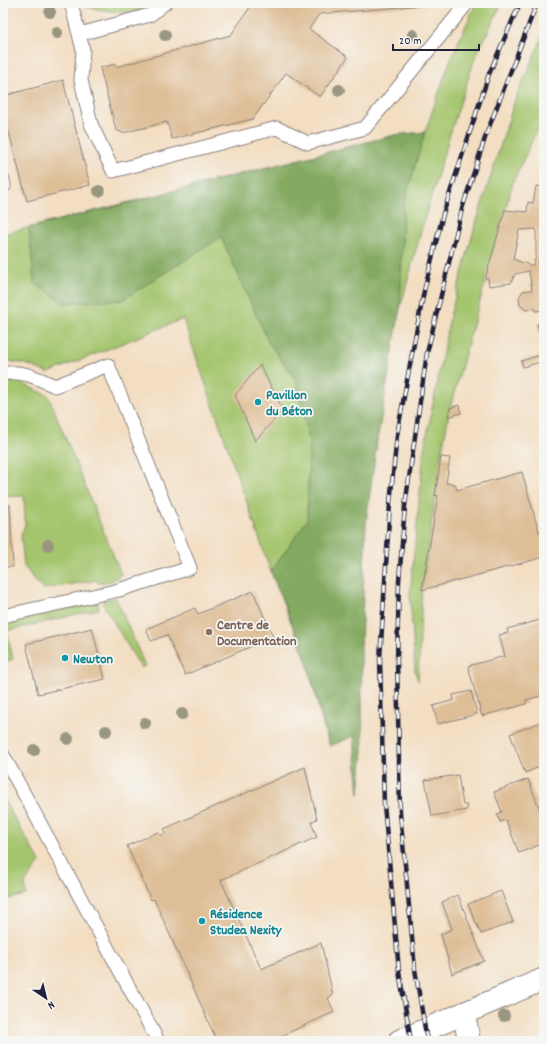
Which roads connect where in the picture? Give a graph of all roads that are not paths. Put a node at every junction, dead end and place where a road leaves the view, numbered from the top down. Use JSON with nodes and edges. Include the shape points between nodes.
{"nodes":[{"id":1,"x":71,"y":3,"type":"edge"},
{"id":2,"x":165,"y":3,"type":"edge"},
{"id":3,"x":466,"y":3,"type":"edge"},
{"id":4,"x":80,"y":34,"type":"junction"},
{"id":5,"x":3,"y":374,"type":"edge"},
{"id":6,"x":3,"y":616,"type":"edge"},
{"id":7,"x":3,"y":755,"type":"edge"},
{"id":8,"x":544,"y":979,"type":"edge"},
{"id":9,"x":464,"y":1013,"type":"junction"},
{"id":10,"x":158,"y":1041,"type":"edge"},
{"id":11,"x":399,"y":1041,"type":"edge"},
{"id":12,"x":469,"y":1041,"type":"edge"}],
"edges":[{"from":1,"to":4,"type":"lane"},
{"from":2,"to":4,"type":"lane","via":[[150,15]]},
{"from":3,"to":4,"type":"lane","via":[[365,128],[308,143],[277,128],[113,170],[91,124],[81,80],[83,50]]},
{"from":5,"to":6,"type":"lane","via":[[20,372],[56,386],[108,365],[190,568],[119,590]]},
{"from":7,"to":10,"type":"lane"},
{"from":8,"to":9,"type":"main road"},
{"from":9,"to":11,"type":"main road"},
{"from":9,"to":12,"type":"main road"}]}
